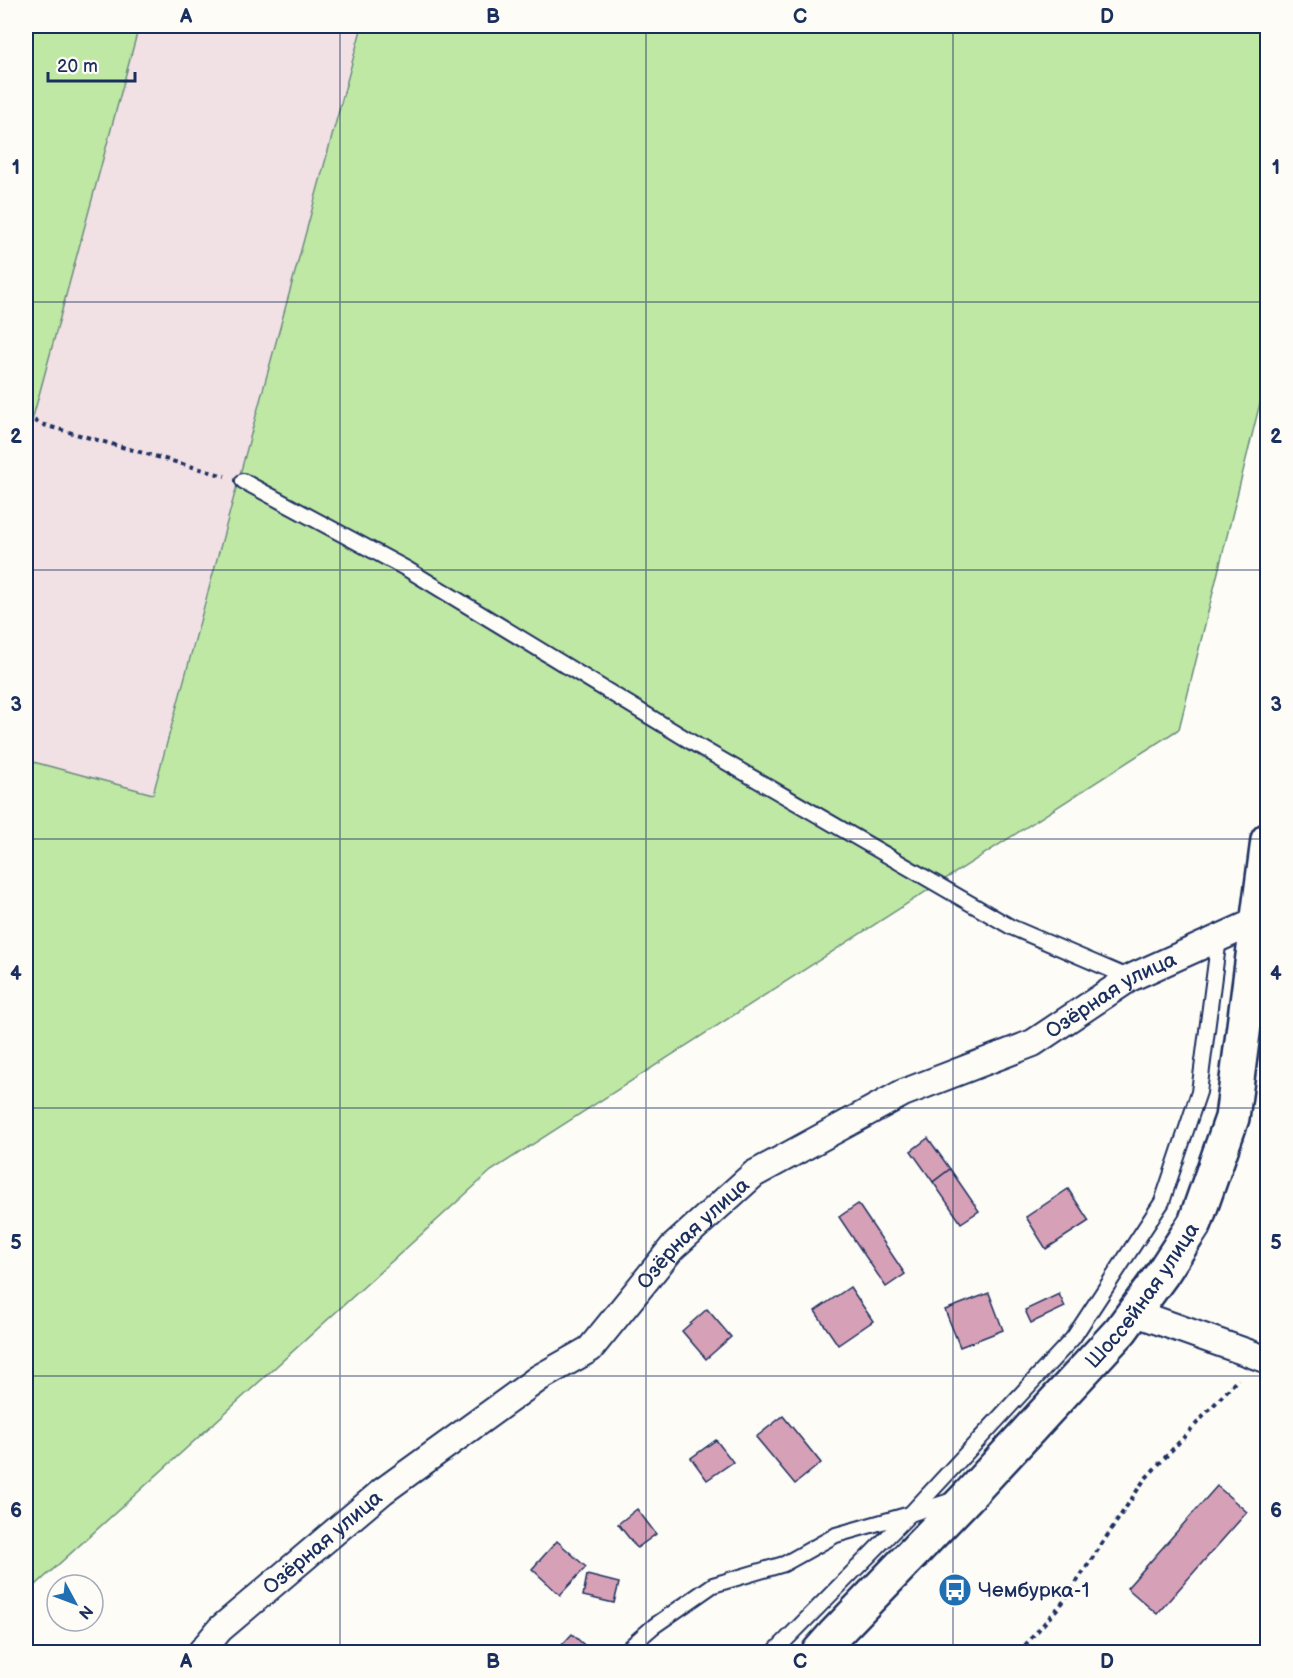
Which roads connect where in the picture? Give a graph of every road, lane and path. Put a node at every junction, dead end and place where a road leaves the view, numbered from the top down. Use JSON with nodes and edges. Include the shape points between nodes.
{"nodes":[{"id":1,"x":26,"y":417,"type":"edge"},
{"id":2,"x":243,"y":481,"type":"joint"},
{"id":3,"x":1268,"y":540,"type":"edge"},
{"id":4,"x":1265,"y":551,"type":"dead end"},
{"id":5,"x":1268,"y":840,"type":"edge"},
{"id":6,"x":1257,"y":921,"type":"junction"},
{"id":7,"x":1219,"y":938,"type":"junction"},
{"id":8,"x":1130,"y":978,"type":"junction"},
{"id":9,"x":1133,"y":1312,"type":"junction"},
{"id":10,"x":1263,"y":1358,"type":"edge"},
{"id":11,"x":970,"y":1494,"type":"junction"},
{"id":12,"x":910,"y":1514,"type":"junction"},
{"id":13,"x":201,"y":1653,"type":"edge"},
{"id":14,"x":624,"y":1653,"type":"edge"},
{"id":15,"x":774,"y":1653,"type":"edge"},
{"id":16,"x":819,"y":1653,"type":"edge"},
{"id":17,"x":1019,"y":1653,"type":"edge"}],
"edges":[{"from":1,"to":2,"type":"path"},
{"from":2,"to":8,"type":"lane","via":[[407,569],[698,746],[1011,927]]},
{"from":3,"to":4,"type":"path"},
{"from":5,"to":6,"type":"main road","name":"Шоссейная улица"},
{"from":6,"to":7,"type":"street","name":"Озёрная улица"},
{"from":6,"to":9,"type":"main road","name":"Шоссейная улица","via":[[1232,1118],[1195,1223]]},
{"from":7,"to":8,"type":"street","name":"Озёрная улица"},
{"from":7,"to":12,"type":"lane","via":[[1199,1092],[1162,1202],[1073,1338]]},
{"from":8,"to":13,"type":"street","name":"Озёрная улица","via":[[1033,1042],[903,1093],[754,1174],[672,1248],[590,1349],[539,1378],[383,1491],[220,1629]]},
{"from":9,"to":10,"type":"street"},
{"from":9,"to":11,"type":"main road","name":"Шоссейная улица"},
{"from":10,"to":17,"type":"path","via":[[1144,1480],[1064,1601]]},
{"from":11,"to":12,"type":"lane"},
{"from":11,"to":16,"type":"main road","name":"Шоссейная улица"},
{"from":12,"to":14,"type":"lane","via":[[836,1534],[784,1564],[713,1586],[654,1626]]},
{"from":12,"to":15,"type":"lane"}]}
